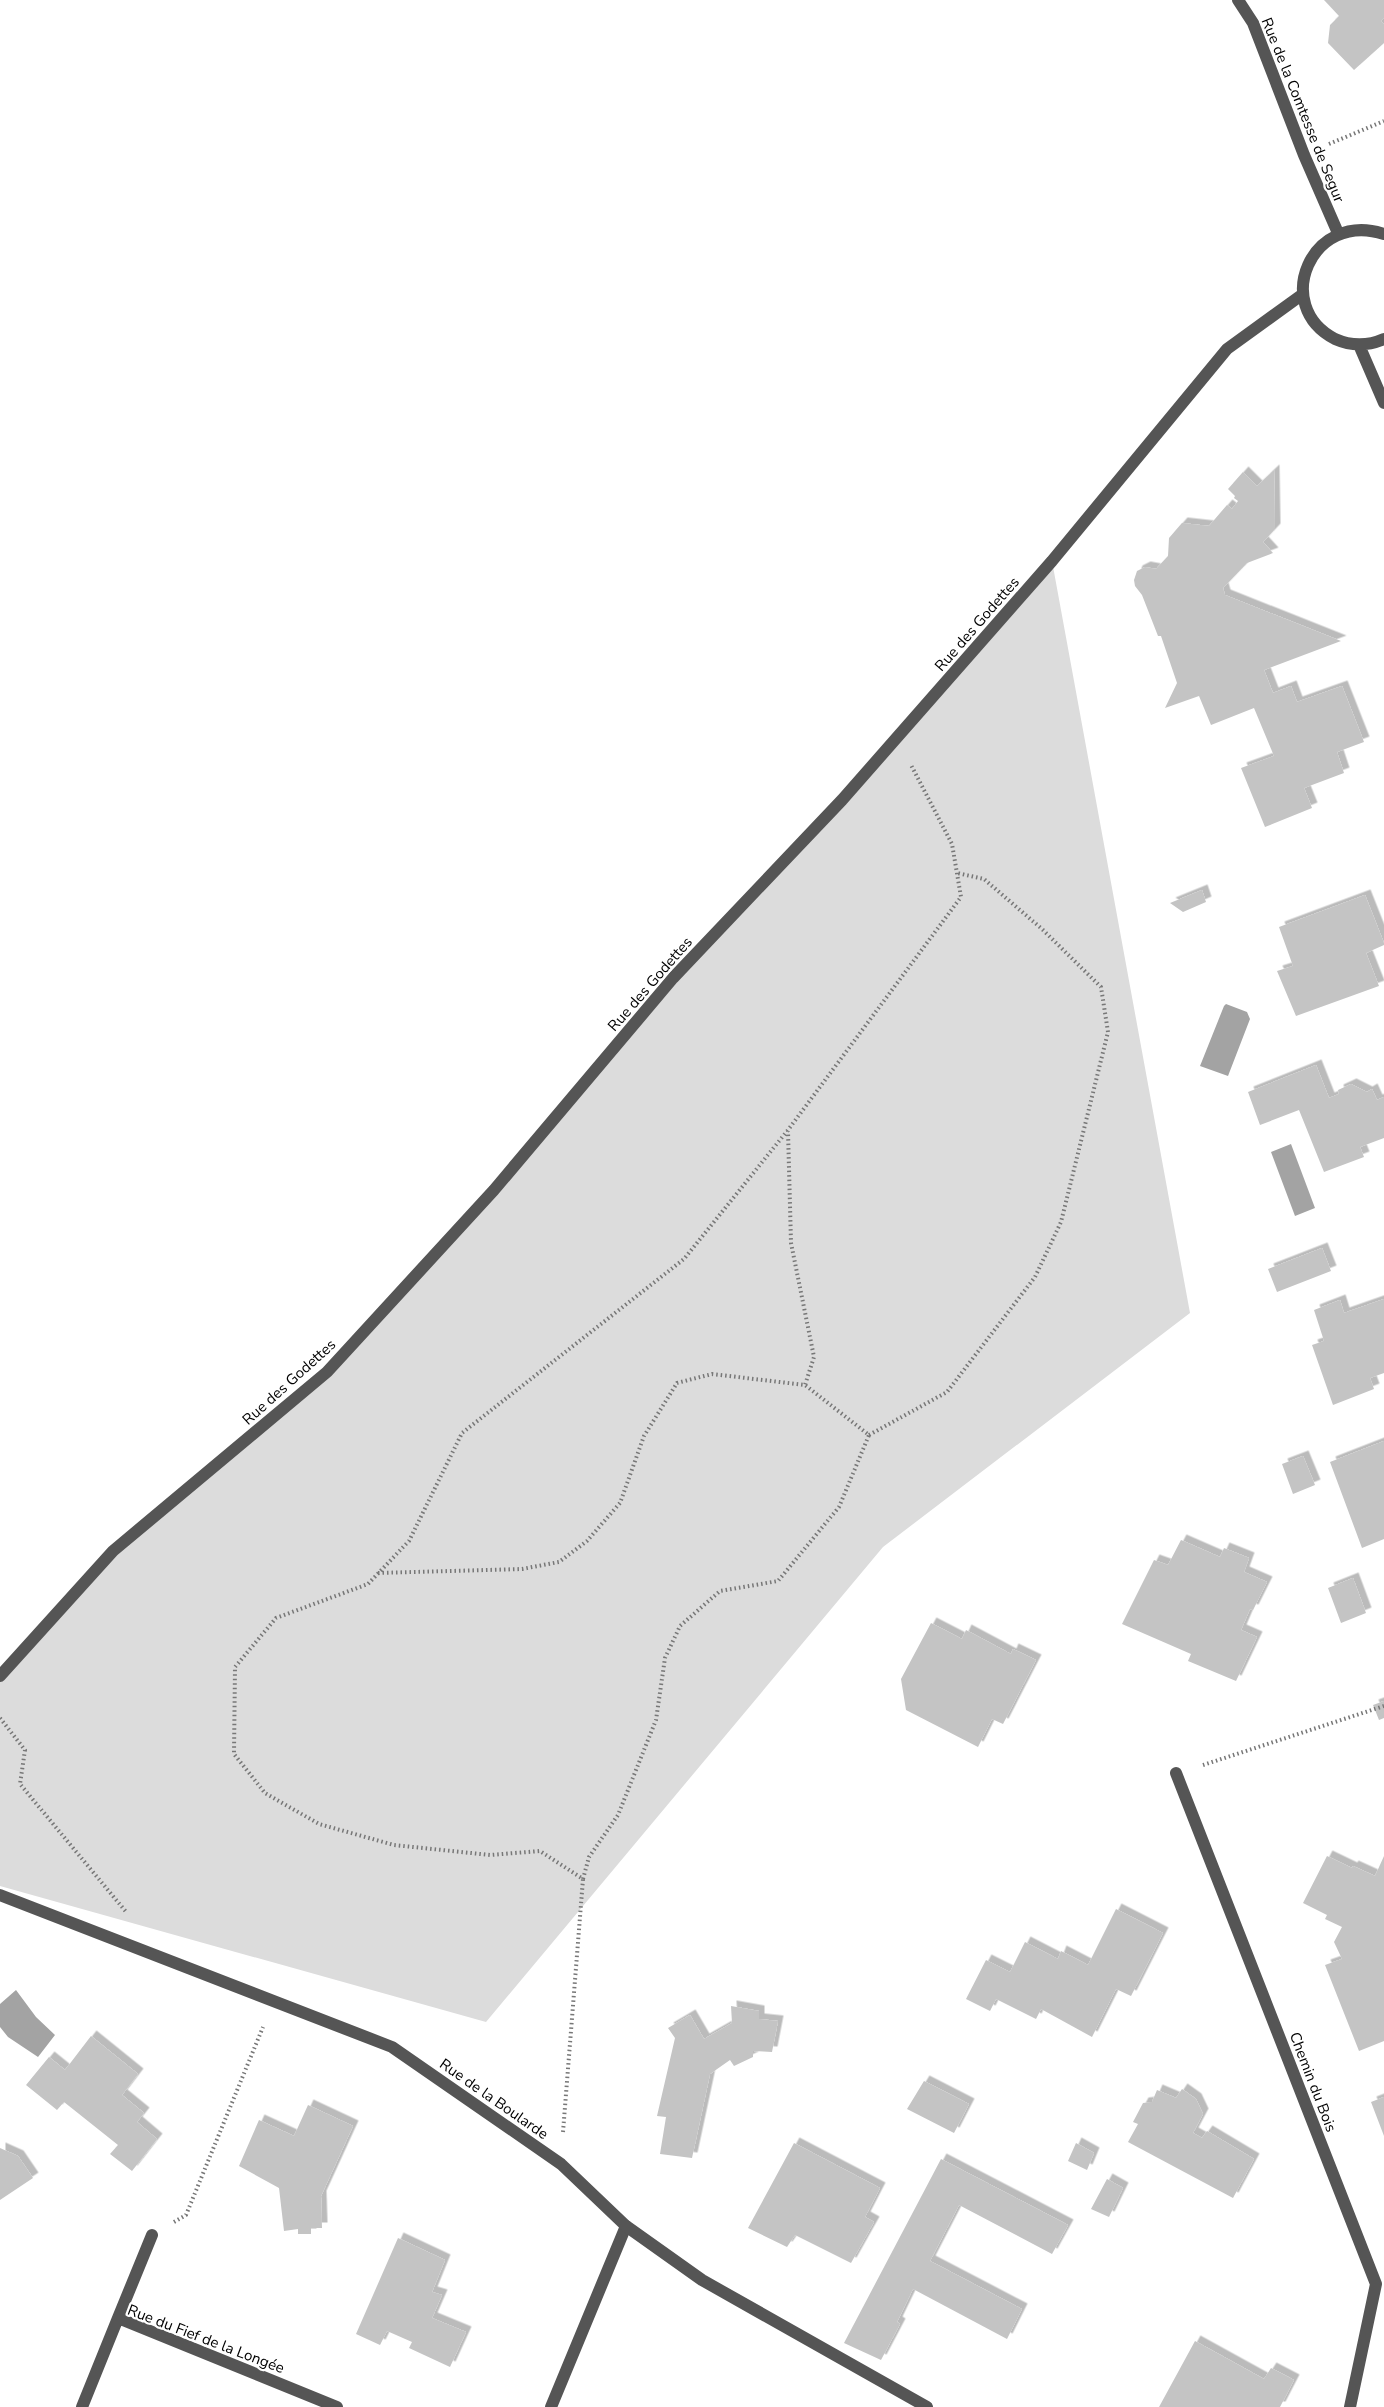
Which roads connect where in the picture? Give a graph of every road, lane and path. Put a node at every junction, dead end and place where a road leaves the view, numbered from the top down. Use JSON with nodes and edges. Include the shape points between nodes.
{"nodes":[{"id":1,"x":1239,"y":0,"type":"edge"},
{"id":2,"x":1384,"y":121,"type":"edge"},
{"id":3,"x":1304,"y":154,"type":"junction"},
{"id":4,"x":1338,"y":233,"type":"junction"},
{"id":5,"x":1384,"y":234,"type":"edge"},
{"id":6,"x":1303,"y":294,"type":"junction"},
{"id":7,"x":1384,"y":339,"type":"edge"},
{"id":8,"x":1359,"y":345,"type":"junction"},
{"id":9,"x":1384,"y":403,"type":"edge"},
{"id":10,"x":897,"y":738,"type":"junction"},
{"id":11,"x":957,"y":873,"type":"junction"},
{"id":12,"x":789,"y":1130,"type":"junction"},
{"id":13,"x":805,"y":1385,"type":"junction"},
{"id":14,"x":869,"y":1435,"type":"junction"},
{"id":15,"x":378,"y":1573,"type":"junction"},
{"id":16,"x":0,"y":1676,"type":"edge"},
{"id":17,"x":1384,"y":1706,"type":"edge"},
{"id":18,"x":1176,"y":1773,"type":"joint"},
{"id":19,"x":583,"y":1879,"type":"junction"},
{"id":20,"x":0,"y":1895,"type":"edge"},
{"id":21,"x":274,"y":2001,"type":"junction"},
{"id":22,"x":561,"y":2164,"type":"junction"},
{"id":23,"x":626,"y":2226,"type":"junction"},
{"id":24,"x":152,"y":2235,"type":"joint"},
{"id":25,"x":118,"y":2318,"type":"junction"},
{"id":26,"x":82,"y":2407,"type":"edge"},
{"id":27,"x":337,"y":2407,"type":"edge"},
{"id":28,"x":551,"y":2407,"type":"edge"},
{"id":29,"x":927,"y":2407,"type":"edge"},
{"id":30,"x":1350,"y":2407,"type":"edge"}],
"edges":[{"from":1,"to":3,"type":"street","name":"Rue de la Comtesse de Segur","via":[[1252,23]]},
{"from":2,"to":3,"type":"path"},
{"from":3,"to":4,"type":"street","name":"Rue de la Comtesse de Segur"},
{"from":4,"to":5,"type":"street","via":[[1354,229]]},
{"from":4,"to":6,"type":"street","via":[[1311,258],[1304,275]]},
{"from":6,"to":8,"type":"street","via":[[1316,324],[1328,335]]},
{"from":6,"to":10,"type":"street","name":"Rue des Godettes","via":[[1227,349],[1052,561]]},
{"from":7,"to":8,"type":"street"},
{"from":8,"to":9,"type":"street"},
{"from":10,"to":11,"type":"path","via":[[952,844]]},
{"from":10,"to":16,"type":"street","name":"Rue des Godettes","via":[[673,978],[494,1190],[327,1372],[113,1551]]},
{"from":11,"to":12,"type":"path","via":[[961,897]]},
{"from":11,"to":14,"type":"path","via":[[984,879],[1101,987],[1108,1032],[1061,1222],[1035,1277],[947,1392]]},
{"from":12,"to":13,"type":"path","via":[[792,1243],[814,1357]]},
{"from":12,"to":15,"type":"path","via":[[684,1259],[462,1433],[409,1541]]},
{"from":13,"to":14,"type":"path"},
{"from":13,"to":15,"type":"path","via":[[712,1374],[677,1383],[644,1436],[620,1503],[588,1541],[559,1562],[522,1569]]},
{"from":14,"to":19,"type":"path","via":[[839,1507],[778,1581],[720,1591],[680,1626],[666,1658],[656,1720],[618,1815],[589,1857]]},
{"from":15,"to":19,"type":"path","via":[[368,1584],[276,1618],[235,1667],[234,1754],[265,1793],[319,1824],[394,1845],[490,1855],[540,1851]]},
{"from":17,"to":18,"type":"path"},
{"from":18,"to":30,"type":"street","name":"Chemin du Bois","via":[[1376,2284]]},
{"from":19,"to":22,"type":"path"},
{"from":20,"to":21,"type":"street","name":"Rue de la Boularde"},
{"from":21,"to":22,"type":"street","name":"Rue de la Boularde","via":[[392,2047]]},
{"from":21,"to":24,"type":"path","via":[[186,2215]]},
{"from":22,"to":23,"type":"street","name":"Rue de la Boularde"},
{"from":23,"to":28,"type":"street"},
{"from":23,"to":29,"type":"street","name":"Rue de la Boularde","via":[[702,2280]]},
{"from":24,"to":25,"type":"street"},
{"from":25,"to":26,"type":"street","name":"Rue du Fief de la Longée"},
{"from":25,"to":27,"type":"street","name":"Rue du Fief de la Longée"}]}
